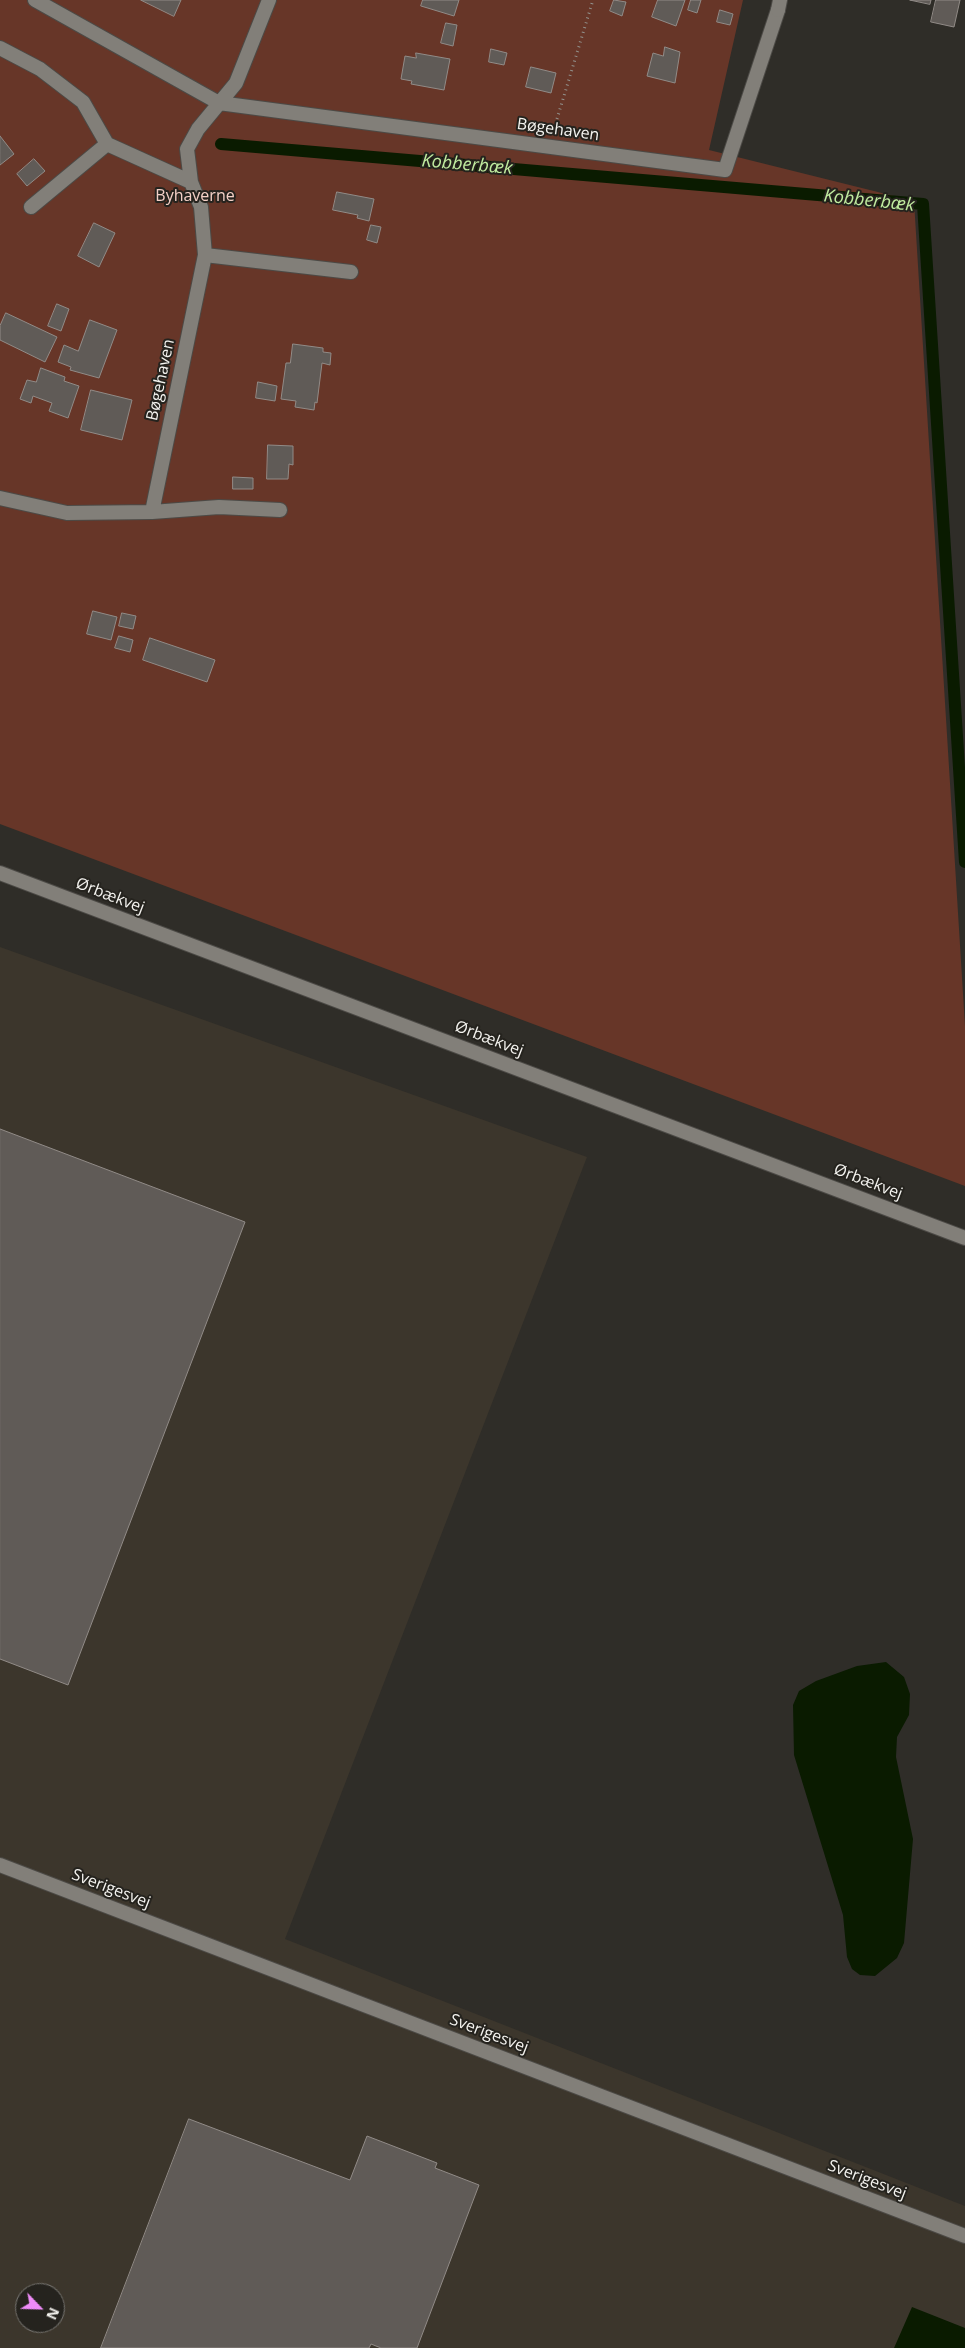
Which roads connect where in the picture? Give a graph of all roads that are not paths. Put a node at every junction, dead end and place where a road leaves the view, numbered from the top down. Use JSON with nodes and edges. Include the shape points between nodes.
{"nodes":[{"id":1,"x":35,"y":0,"type":"edge"},
{"id":2,"x":269,"y":0,"type":"edge"},
{"id":3,"x":779,"y":5,"type":"edge"},
{"id":4,"x":0,"y":48,"type":"edge"},
{"id":5,"x":219,"y":103,"type":"junction"},
{"id":6,"x":106,"y":144,"type":"junction"},
{"id":7,"x":192,"y":182,"type":"junction"},
{"id":8,"x":31,"y":207,"type":"dead end"},
{"id":9,"x":205,"y":255,"type":"junction"},
{"id":10,"x":351,"y":272,"type":"dead end"},
{"id":11,"x":0,"y":498,"type":"edge"},
{"id":12,"x":280,"y":510,"type":"dead end"},
{"id":13,"x":152,"y":512,"type":"junction"},
{"id":14,"x":0,"y":873,"type":"edge"},
{"id":15,"x":965,"y":1238,"type":"edge"},
{"id":16,"x":0,"y":1865,"type":"edge"},
{"id":17,"x":965,"y":2236,"type":"edge"}],
"edges":[{"from":1,"to":5,"type":"street","name":"Bøgehaven"},
{"from":2,"to":5,"type":"street","name":"Bøgehaven","via":[[236,83]]},
{"from":3,"to":5,"type":"street","name":"Bøgehaven","via":[[724,170]]},
{"from":4,"to":6,"type":"street","via":[[40,69],[83,102]]},
{"from":5,"to":7,"type":"street","name":"Bøgehaven","via":[[198,129],[188,149]]},
{"from":6,"to":7,"type":"street"},
{"from":6,"to":8,"type":"street"},
{"from":7,"to":9,"type":"street","name":"Bøgehaven","via":[[201,206]]},
{"from":9,"to":10,"type":"street"},
{"from":9,"to":13,"type":"street","name":"Bøgehaven"},
{"from":11,"to":13,"type":"street","via":[[67,513]]},
{"from":12,"to":13,"type":"street","via":[[220,507]]},
{"from":14,"to":15,"type":"street","name":"Ørbækvej"},
{"from":16,"to":17,"type":"street","name":"Sverigesvej"}]}
